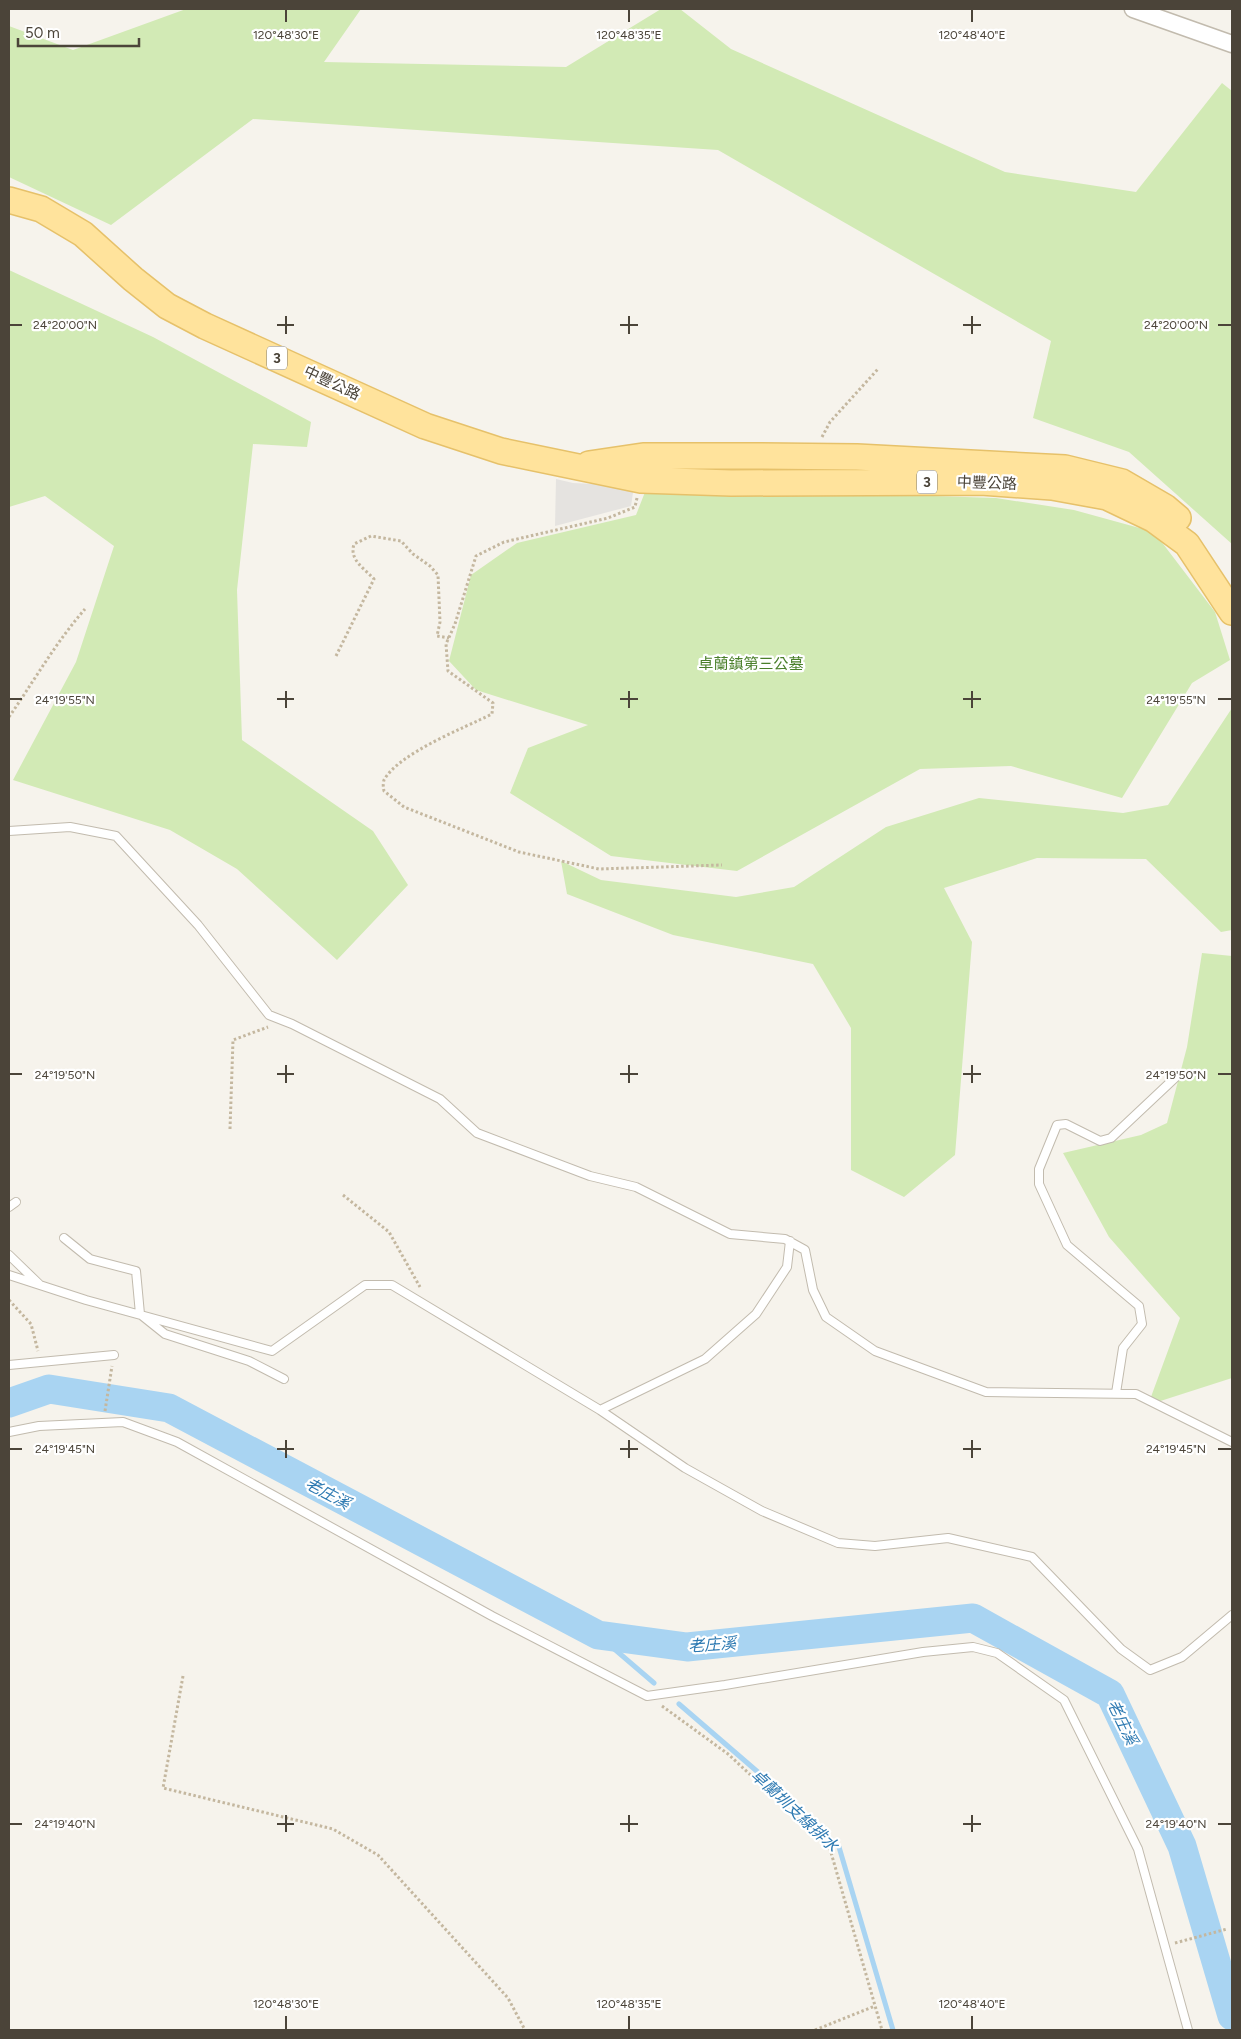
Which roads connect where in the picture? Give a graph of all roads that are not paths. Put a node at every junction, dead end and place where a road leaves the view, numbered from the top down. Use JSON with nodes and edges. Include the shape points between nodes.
{"nodes":[{"id":1,"x":1134,"y":9,"type":"edge"},
{"id":2,"x":1232,"y":44,"type":"edge"},
{"id":3,"x":9,"y":200,"type":"edge"},
{"id":4,"x":572,"y":466,"type":"junction"},
{"id":5,"x":1232,"y":590,"type":"edge"},
{"id":6,"x":1232,"y":612,"type":"edge"},
{"id":7,"x":9,"y":830,"type":"edge"},
{"id":8,"x":1178,"y":1075,"type":"dead end"},
{"id":9,"x":16,"y":1202,"type":"dead end"},
{"id":10,"x":9,"y":1208,"type":"edge"},
{"id":11,"x":64,"y":1238,"type":"dead end"},
{"id":12,"x":790,"y":1241,"type":"junction"},
{"id":13,"x":9,"y":1255,"type":"edge"},
{"id":14,"x":9,"y":1275,"type":"edge"},
{"id":15,"x":40,"y":1285,"type":"junction"},
{"id":16,"x":140,"y":1314,"type":"junction"},
{"id":17,"x":114,"y":1355,"type":"road end"},
{"id":18,"x":9,"y":1365,"type":"edge"},
{"id":19,"x":284,"y":1379,"type":"dead end"},
{"id":20,"x":1116,"y":1393,"type":"junction"},
{"id":21,"x":600,"y":1410,"type":"junction"},
{"id":22,"x":9,"y":1432,"type":"edge"},
{"id":23,"x":1232,"y":1442,"type":"edge"},
{"id":24,"x":1232,"y":1615,"type":"edge"},
{"id":25,"x":1188,"y":2030,"type":"edge"}],
"edges":[{"from":1,"to":2,"type":"street"},
{"from":3,"to":4,"type":"main road","name":"中豐公路","number":"3","via":[[41,209],[83,234],[167,306],[205,326],[425,426],[501,451]]},
{"from":4,"to":5,"type":"main road","name":"中豐公路","number":"3","via":[[643,456],[858,457],[1065,468],[1122,482],[1165,508],[1192,529]]},
{"from":4,"to":6,"type":"main road","name":"中豐公路","number":"3","via":[[641,480],[981,482],[1052,487],[1107,497],[1153,519],[1187,544]]},
{"from":7,"to":12,"type":"lane","via":[[70,827],[116,836],[198,925],[269,1015],[440,1099],[477,1133],[590,1176],[636,1186],[730,1234]]},
{"from":8,"to":20,"type":"lane","via":[[1111,1138],[1100,1141],[1066,1124],[1057,1125],[1039,1169],[1039,1184],[1067,1245],[1139,1306],[1142,1324],[1123,1348]]},
{"from":9,"to":10,"type":"lane"},
{"from":11,"to":16,"type":"lane","via":[[90,1259],[136,1271]]},
{"from":12,"to":20,"type":"lane","via":[[805,1250],[813,1290],[826,1317],[875,1351],[986,1392]]},
{"from":12,"to":21,"type":"lane","via":[[787,1267],[756,1314],[705,1359]]},
{"from":13,"to":15,"type":"lane"},
{"from":14,"to":15,"type":"lane"},
{"from":15,"to":16,"type":"lane"},
{"from":16,"to":19,"type":"lane","via":[[165,1334],[249,1361]]},
{"from":16,"to":21,"type":"lane","via":[[272,1351],[365,1285],[392,1285]]},
{"from":17,"to":18,"type":"lane"},
{"from":20,"to":23,"type":"lane","via":[[1136,1394]]},
{"from":21,"to":24,"type":"lane","via":[[685,1468],[762,1510],[838,1544],[875,1546],[948,1538],[1032,1557],[1122,1649],[1150,1670],[1182,1656]]},
{"from":22,"to":25,"type":"lane","via":[[38,1426],[123,1422],[177,1442],[492,1616],[647,1696],[923,1652],[973,1646],[997,1653],[1064,1700],[1138,1849]]}]}
